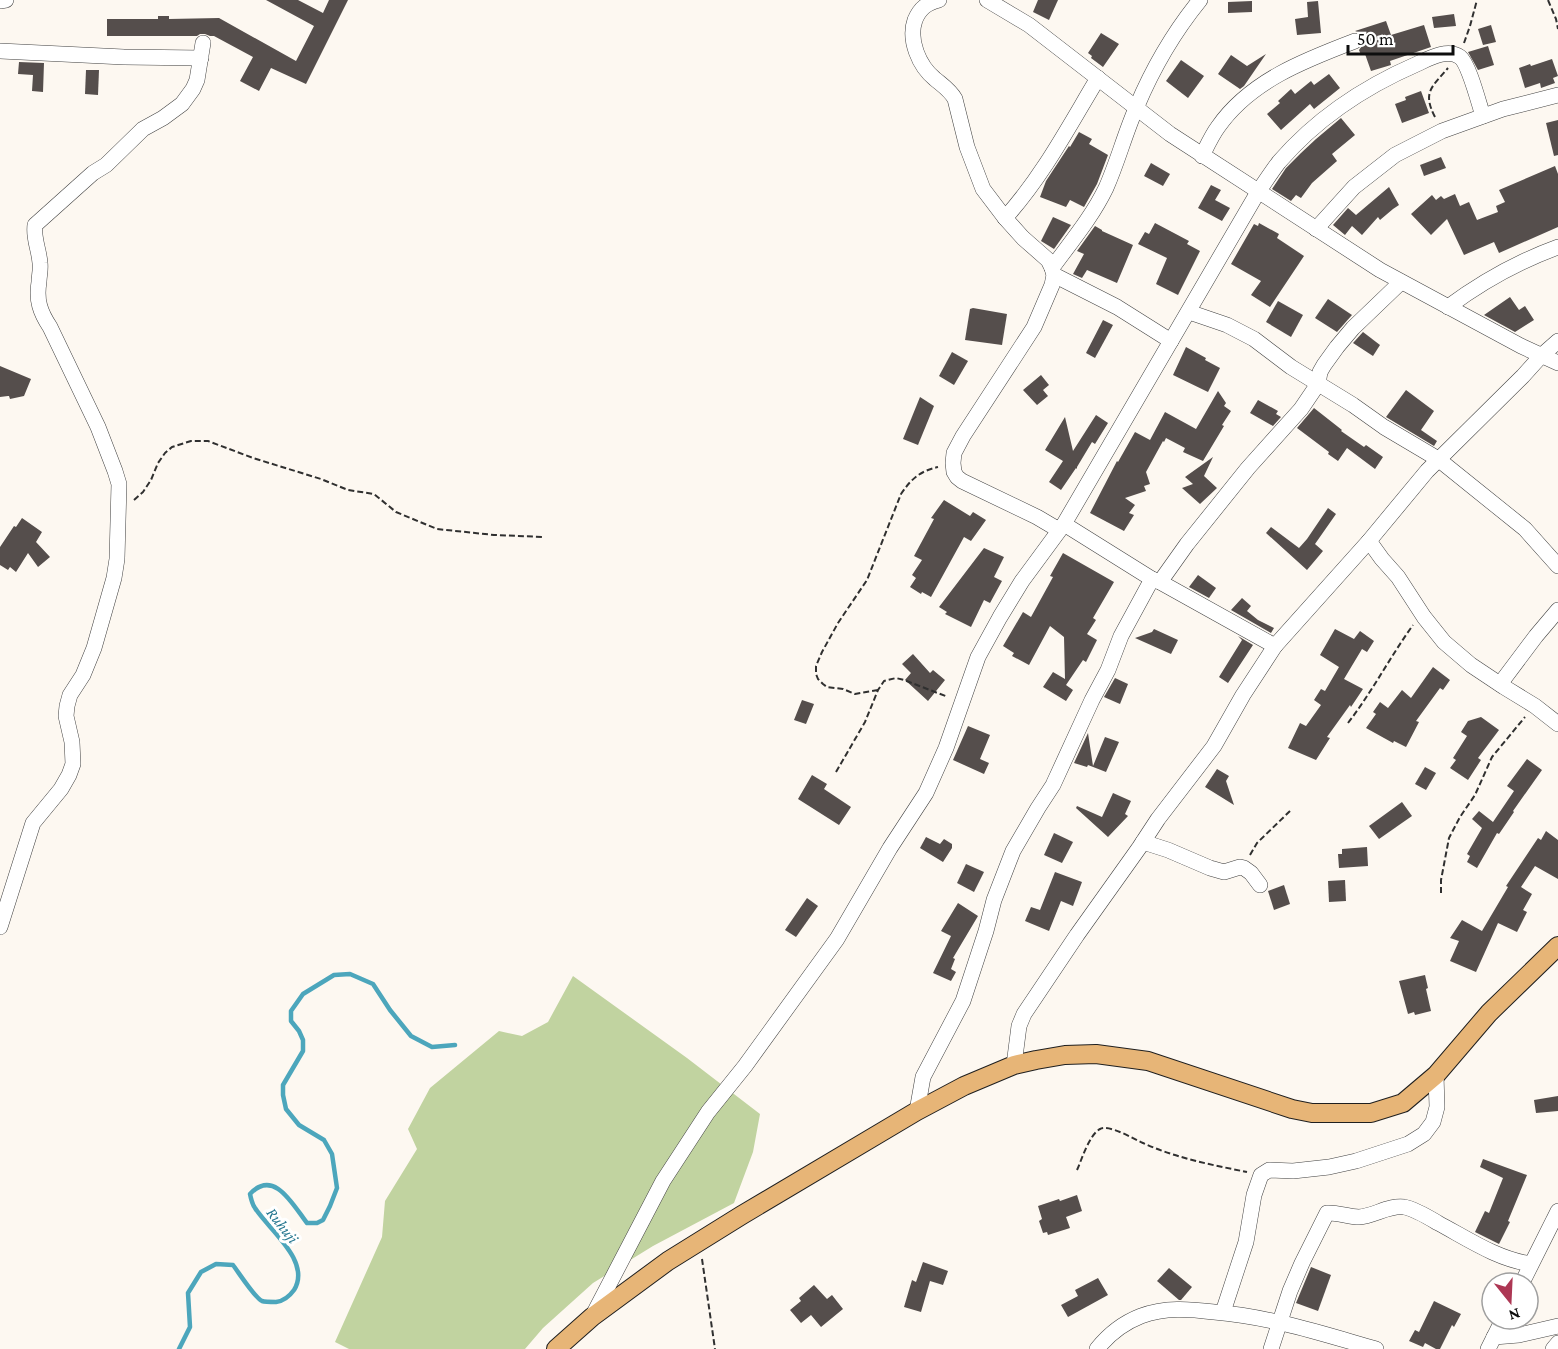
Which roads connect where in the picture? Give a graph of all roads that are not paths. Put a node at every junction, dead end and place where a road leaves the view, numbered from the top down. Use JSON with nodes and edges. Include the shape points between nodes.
{"nodes":[{"id":1,"x":6,"y":0,"type":"edge"},
{"id":2,"x":939,"y":0,"type":"edge"},
{"id":3,"x":987,"y":0,"type":"edge"},
{"id":4,"x":1200,"y":0,"type":"edge"},
{"id":5,"x":0,"y":1,"type":"edge"},
{"id":6,"x":1354,"y":41,"type":"dead end"},
{"id":7,"x":0,"y":51,"type":"edge"},
{"id":8,"x":1098,"y":78,"type":"junction"},
{"id":9,"x":1558,"y":95,"type":"edge"},
{"id":10,"x":1136,"y":107,"type":"junction"},
{"id":11,"x":1483,"y":116,"type":"junction"},
{"id":12,"x":1202,"y":156,"type":"junction"},
{"id":13,"x":1258,"y":192,"type":"junction"},
{"id":14,"x":1005,"y":218,"type":"junction"},
{"id":15,"x":1316,"y":229,"type":"junction"},
{"id":16,"x":1558,"y":247,"type":"edge"},
{"id":17,"x":1053,"y":271,"type":"junction"},
{"id":18,"x":1401,"y":282,"type":"junction"},
{"id":19,"x":1448,"y":307,"type":"junction"},
{"id":20,"x":1189,"y":312,"type":"junction"},
{"id":21,"x":1172,"y":341,"type":"junction"},
{"id":22,"x":1558,"y":341,"type":"edge"},
{"id":23,"x":1541,"y":356,"type":"junction"},
{"id":24,"x":1558,"y":363,"type":"edge"},
{"id":25,"x":1318,"y":384,"type":"junction"},
{"id":26,"x":1438,"y":459,"type":"junction"},
{"id":27,"x":1062,"y":527,"type":"junction"},
{"id":28,"x":1370,"y":541,"type":"junction"},
{"id":29,"x":1558,"y":566,"type":"edge"},
{"id":30,"x":1156,"y":580,"type":"junction"},
{"id":31,"x":1558,"y":610,"type":"edge"},
{"id":32,"x":1275,"y":646,"type":"junction"},
{"id":33,"x":1500,"y":684,"type":"junction"},
{"id":34,"x":1558,"y":724,"type":"edge"},
{"id":35,"x":1143,"y":842,"type":"junction"},
{"id":36,"x":1260,"y":885,"type":"dead end"},
{"id":37,"x":0,"y":927,"type":"edge"},
{"id":38,"x":1558,"y":946,"type":"edge"},
{"id":39,"x":1014,"y":1065,"type":"junction"},
{"id":40,"x":1436,"y":1075,"type":"junction"},
{"id":41,"x":917,"y":1111,"type":"junction"},
{"id":42,"x":1558,"y":1211,"type":"edge"},
{"id":43,"x":1531,"y":1264,"type":"junction"},
{"id":44,"x":1528,"y":1271,"type":"edge"},
{"id":45,"x":1223,"y":1312,"type":"junction"},
{"id":46,"x":592,"y":1317,"type":"junction"},
{"id":47,"x":1280,"y":1321,"type":"junction"},
{"id":48,"x":1558,"y":1326,"type":"edge"},
{"id":49,"x":1491,"y":1343,"type":"edge"},
{"id":50,"x":1558,"y":1343,"type":"edge"},
{"id":51,"x":556,"y":1349,"type":"edge"},
{"id":52,"x":1097,"y":1349,"type":"edge"},
{"id":53,"x":1271,"y":1349,"type":"edge"},
{"id":54,"x":1376,"y":1349,"type":"edge"},
{"id":55,"x":1553,"y":1349,"type":"edge"}],
"edges":[{"from":1,"to":5,"type":"street"},
{"from":2,"to":14,"type":"street","via":[[928,2],[918,12],[913,25],[917,53],[933,78],[952,93],[980,181]]},
{"from":3,"to":8,"type":"street","via":[[1029,25]]},
{"from":4,"to":10,"type":"street","via":[[1159,60]]},
{"from":6,"to":12,"type":"street","via":[[1287,70],[1253,91],[1217,128]]},
{"from":7,"to":37,"type":"street","via":[[124,57],[202,51],[197,80],[182,104],[143,129],[35,225],[33,234],[41,264],[39,307],[116,471],[117,559],[94,648],[67,706],[73,764],[62,789],[33,823]]},
{"from":8,"to":10,"type":"street"},
{"from":8,"to":14,"type":"street","via":[[1040,175]]},
{"from":9,"to":11,"type":"street"},
{"from":10,"to":12,"type":"street"},
{"from":10,"to":17,"type":"street","via":[[1096,207]]},
{"from":11,"to":13,"type":"street","via":[[1463,61],[1449,53],[1436,56],[1344,103],[1293,147]]},
{"from":11,"to":15,"type":"street","via":[[1395,156],[1354,187]]},
{"from":12,"to":13,"type":"street"},
{"from":13,"to":15,"type":"street"},
{"from":13,"to":20,"type":"street"},
{"from":14,"to":17,"type":"street"},
{"from":15,"to":18,"type":"street"},
{"from":16,"to":19,"type":"street","via":[[1503,271]]},
{"from":17,"to":21,"type":"street"},
{"from":17,"to":27,"type":"street","via":[[1052,285],[1034,327],[963,436],[953,463],[955,474],[962,481]]},
{"from":18,"to":19,"type":"street"},
{"from":18,"to":25,"type":"street","via":[[1337,347],[1320,372]]},
{"from":19,"to":23,"type":"street"},
{"from":20,"to":21,"type":"street"},
{"from":20,"to":25,"type":"street","via":[[1254,339]]},
{"from":21,"to":27,"type":"street"},
{"from":22,"to":23,"type":"street"},
{"from":23,"to":24,"type":"street"},
{"from":23,"to":26,"type":"street"},
{"from":25,"to":26,"type":"street"},
{"from":25,"to":30,"type":"street"},
{"from":26,"to":28,"type":"street"},
{"from":26,"to":29,"type":"street","via":[[1525,530]]},
{"from":27,"to":30,"type":"street"},
{"from":27,"to":46,"type":"street","via":[[1022,581],[978,657],[926,793],[837,939],[708,1112],[663,1180]]},
{"from":28,"to":32,"type":"street"},
{"from":28,"to":33,"type":"street","via":[[1434,630],[1458,654]]},
{"from":30,"to":32,"type":"street"},
{"from":30,"to":41,"type":"street","via":[[1121,636],[1053,785],[1013,851],[963,1000],[923,1077]]},
{"from":31,"to":33,"type":"street"},
{"from":32,"to":35,"type":"street","via":[[1214,746]]},
{"from":33,"to":34,"type":"street"},
{"from":35,"to":36,"type":"street","via":[[1224,872],[1244,868]]},
{"from":35,"to":39,"type":"street","via":[[1024,1014]]},
{"from":38,"to":40,"type":"main road","via":[[1489,1013]]},
{"from":39,"to":40,"type":"main road","via":[[1065,1055],[1096,1054],[1148,1061],[1292,1108],[1341,1114],[1371,1113],[1403,1104]]},
{"from":39,"to":41,"type":"main road"},
{"from":40,"to":45,"type":"street","via":[[1437,1107],[1433,1122],[1424,1134],[1408,1144],[1329,1167],[1269,1170],[1261,1175],[1246,1242]]},
{"from":41,"to":46,"type":"main road","via":[[668,1262]]},
{"from":42,"to":43,"type":"street"},
{"from":43,"to":44,"type":"street"},
{"from":43,"to":47,"type":"street","via":[[1491,1252],[1403,1207],[1359,1217],[1330,1212],[1302,1263]]},
{"from":45,"to":47,"type":"street"},
{"from":45,"to":52,"type":"street","via":[[1178,1309],[1141,1316],[1120,1326]]},
{"from":46,"to":51,"type":"main road"},
{"from":47,"to":53,"type":"street"},
{"from":47,"to":54,"type":"street"},
{"from":48,"to":49,"type":"street"},
{"from":50,"to":55,"type":"street"}]}
